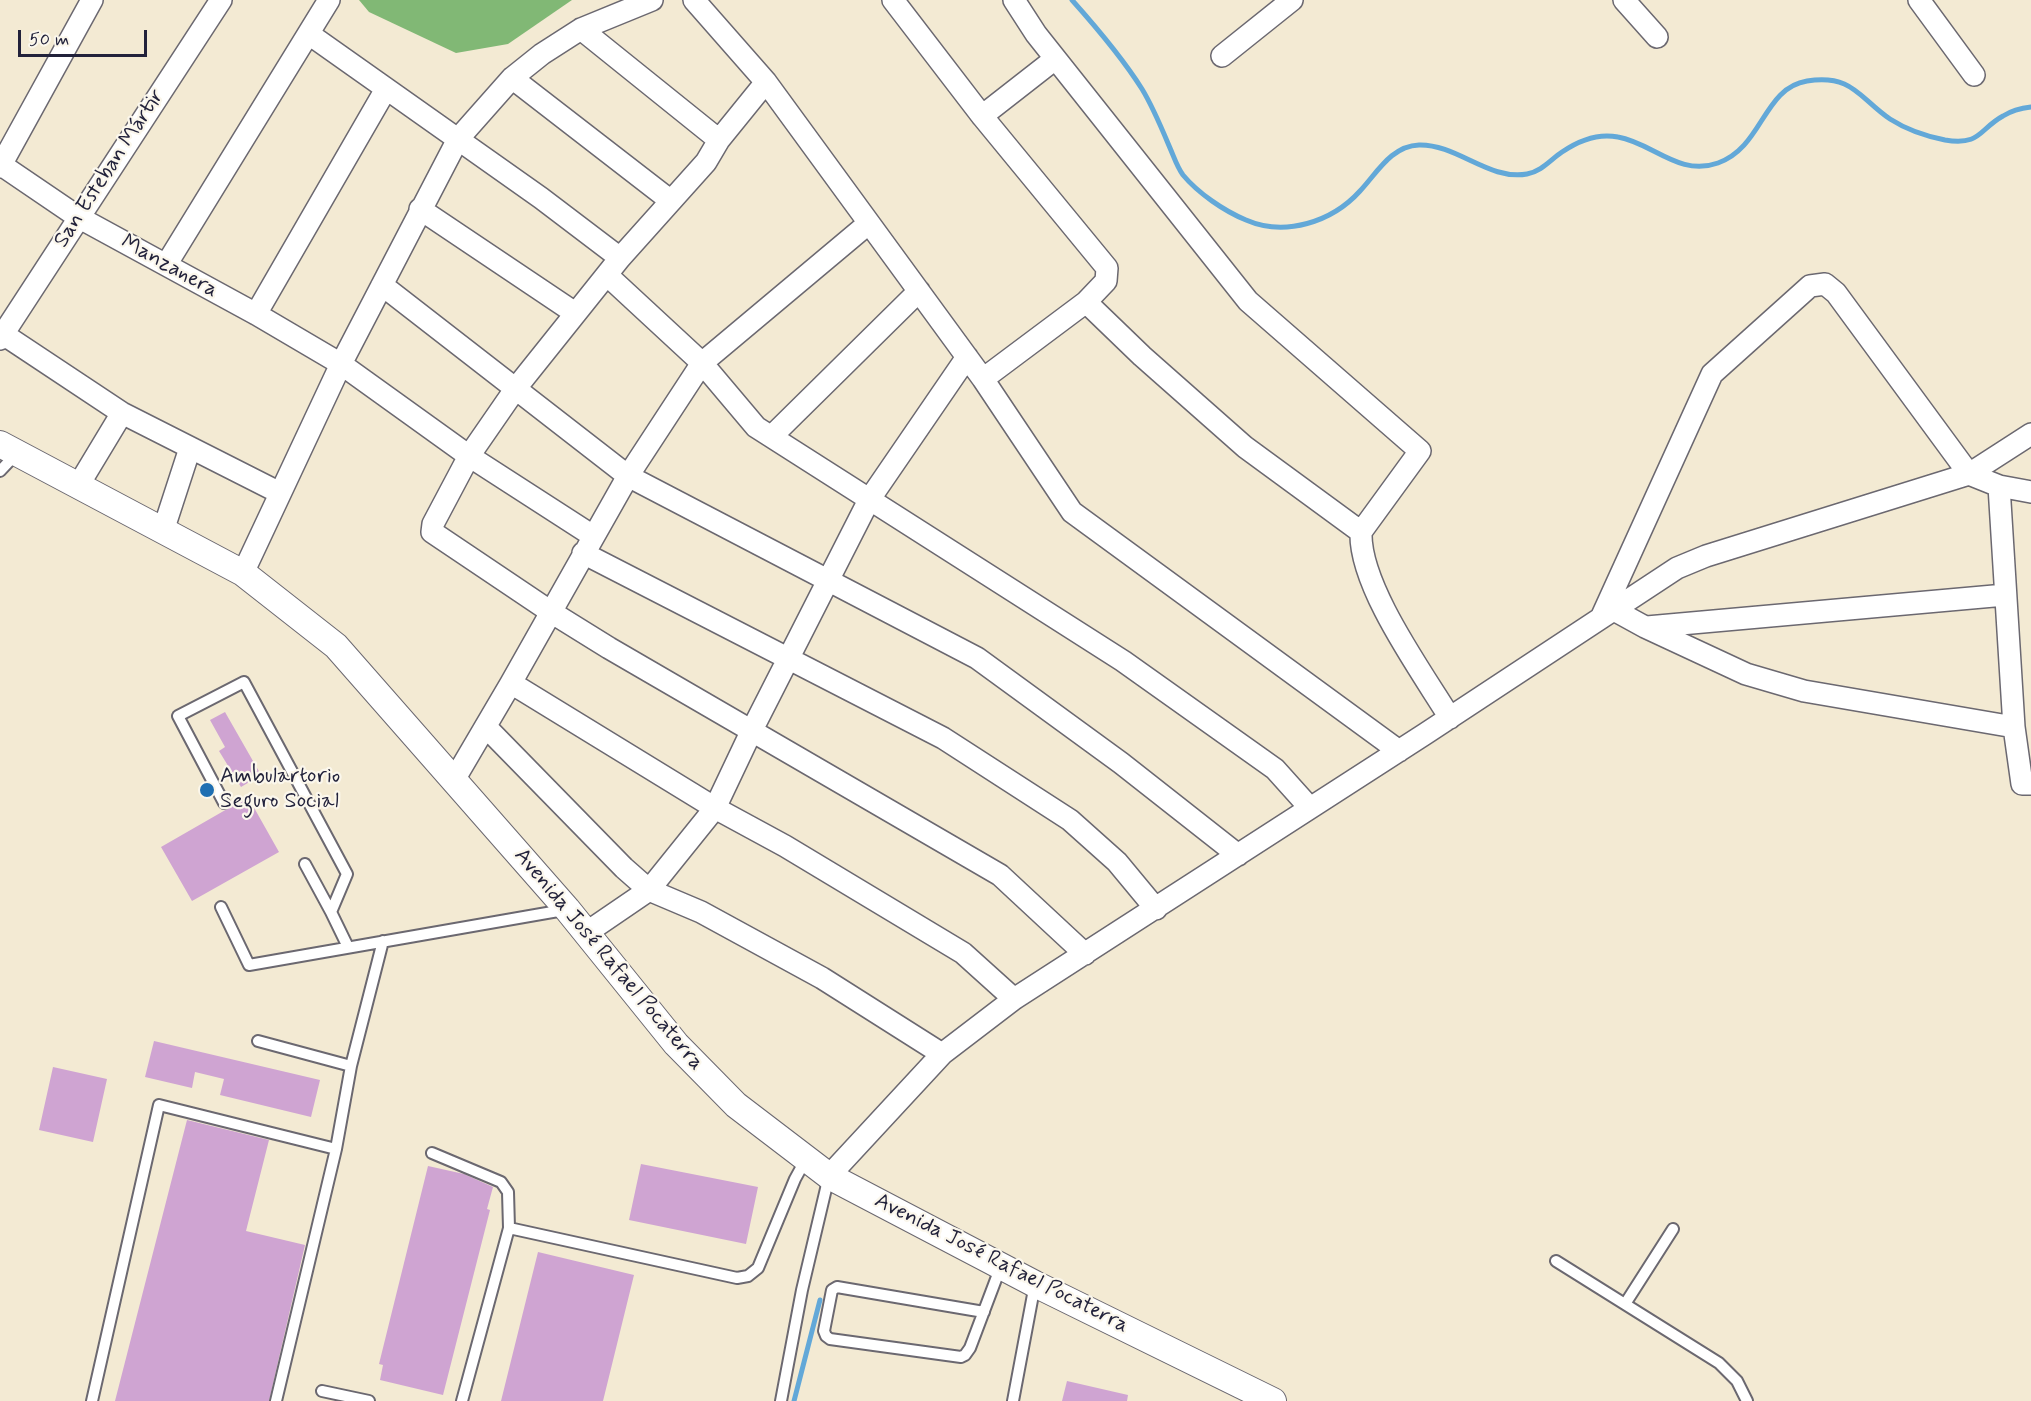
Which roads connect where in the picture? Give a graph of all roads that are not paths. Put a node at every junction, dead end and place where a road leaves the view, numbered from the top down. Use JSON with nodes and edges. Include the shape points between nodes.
{"nodes":[{"id":1,"x":92,"y":0,"type":"edge"},
{"id":2,"x":221,"y":0,"type":"edge"},
{"id":3,"x":329,"y":0,"type":"edge"},
{"id":4,"x":652,"y":0,"type":"edge"},
{"id":5,"x":694,"y":0,"type":"edge"},
{"id":6,"x":893,"y":0,"type":"edge"},
{"id":7,"x":1014,"y":0,"type":"edge"},
{"id":8,"x":1292,"y":0,"type":"edge"},
{"id":9,"x":1623,"y":0,"type":"edge"},
{"id":10,"x":1919,"y":0,"type":"edge"},
{"id":11,"x":581,"y":29,"type":"junction"},
{"id":12,"x":309,"y":34,"type":"junction"},
{"id":13,"x":1658,"y":38,"type":"dead end"},
{"id":14,"x":1222,"y":56,"type":"dead end"},
{"id":15,"x":1055,"y":59,"type":"junction"},
{"id":16,"x":1974,"y":75,"type":"dead end"},
{"id":17,"x":512,"y":78,"type":"junction"},
{"id":18,"x":766,"y":82,"type":"junction"},
{"id":19,"x":386,"y":90,"type":"junction"},
{"id":20,"x":982,"y":116,"type":"junction"},
{"id":21,"x":458,"y":139,"type":"junction"},
{"id":22,"x":719,"y":140,"type":"junction"},
{"id":23,"x":0,"y":165,"type":"edge"},
{"id":24,"x":671,"y":201,"type":"junction"},
{"id":25,"x":420,"y":208,"type":"junction"},
{"id":26,"x":78,"y":217,"type":"junction"},
{"id":27,"x":869,"y":223,"type":"junction"},
{"id":28,"x":620,"y":258,"type":"junction"},
{"id":29,"x":166,"y":265,"type":"junction"},
{"id":30,"x":608,"y":276,"type":"junction"},
{"id":31,"x":382,"y":285,"type":"junction"},
{"id":32,"x":919,"y":291,"type":"junction"},
{"id":33,"x":1086,"y":302,"type":"junction"},
{"id":34,"x":575,"y":313,"type":"junction"},
{"id":35,"x":256,"y":314,"type":"junction"},
{"id":36,"x":1,"y":337,"type":"edge"},
{"id":37,"x":968,"y":357,"type":"junction"},
{"id":38,"x":702,"y":363,"type":"junction"},
{"id":39,"x":341,"y":364,"type":"junction"},
{"id":40,"x":983,"y":379,"type":"junction"},
{"id":41,"x":516,"y":388,"type":"junction"},
{"id":42,"x":122,"y":414,"type":"junction"},
{"id":43,"x":2031,"y":434,"type":"edge"},
{"id":44,"x":772,"y":436,"type":"junction"},
{"id":45,"x":190,"y":448,"type":"junction"},
{"id":46,"x":6,"y":456,"type":"edge"},
{"id":47,"x":469,"y":456,"type":"junction"},
{"id":48,"x":1969,"y":474,"type":"junction"},
{"id":49,"x":628,"y":476,"type":"junction"},
{"id":50,"x":78,"y":486,"type":"junction"},
{"id":51,"x":2000,"y":486,"type":"junction"},
{"id":52,"x":2031,"y":492,"type":"edge"},
{"id":53,"x":280,"y":493,"type":"junction"},
{"id":54,"x":869,"y":500,"type":"junction"},
{"id":55,"x":163,"y":531,"type":"junction"},
{"id":56,"x":1361,"y":532,"type":"junction"},
{"id":57,"x":588,"y":544,"type":"junction"},
{"id":58,"x":243,"y":573,"type":"junction"},
{"id":59,"x":827,"y":581,"type":"junction"},
{"id":60,"x":2005,"y":596,"type":"junction"},
{"id":61,"x":551,"y":612,"type":"junction"},
{"id":62,"x":1607,"y":614,"type":"junction"},
{"id":63,"x":1645,"y":627,"type":"junction"},
{"id":64,"x":788,"y":658,"type":"junction"},
{"id":65,"x":511,"y":683,"type":"junction"},
{"id":66,"x":1450,"y":718,"type":"junction"},
{"id":67,"x":486,"y":726,"type":"junction"},
{"id":68,"x":2014,"y":727,"type":"junction"},
{"id":69,"x":752,"y":730,"type":"junction"},
{"id":70,"x":1399,"y":751,"type":"junction"},
{"id":71,"x":454,"y":780,"type":"junction"},
{"id":72,"x":2031,"y":784,"type":"edge"},
{"id":73,"x":224,"y":803,"type":"dead end"},
{"id":74,"x":715,"y":808,"type":"junction"},
{"id":75,"x":1310,"y":808,"type":"junction"},
{"id":76,"x":1238,"y":855,"type":"junction"},
{"id":77,"x":305,"y":864,"type":"dead end"},
{"id":78,"x":649,"y":890,"type":"junction"},
{"id":79,"x":221,"y":907,"type":"dead end"},
{"id":80,"x":567,"y":909,"type":"junction"},
{"id":81,"x":1156,"y":909,"type":"junction"},
{"id":82,"x":331,"y":912,"type":"junction"},
{"id":83,"x":586,"y":933,"type":"junction"},
{"id":84,"x":383,"y":941,"type":"junction"},
{"id":85,"x":348,"y":947,"type":"junction"},
{"id":86,"x":1084,"y":954,"type":"junction"},
{"id":87,"x":1014,"y":999,"type":"junction"},
{"id":88,"x":258,"y":1041,"type":"dead end"},
{"id":89,"x":942,"y":1054,"type":"junction"},
{"id":90,"x":351,"y":1066,"type":"junction"},
{"id":91,"x":336,"y":1149,"type":"junction"},
{"id":92,"x":432,"y":1153,"type":"dead end"},
{"id":93,"x":806,"y":1159,"type":"junction"},
{"id":94,"x":829,"y":1176,"type":"junction"},
{"id":95,"x":508,"y":1228,"type":"junction"},
{"id":96,"x":1673,"y":1229,"type":"dead end"},
{"id":97,"x":1557,"y":1261,"type":"dead end"},
{"id":98,"x":1001,"y":1266,"type":"junction"},
{"id":99,"x":1035,"y":1284,"type":"junction"},
{"id":100,"x":1625,"y":1304,"type":"junction"},
{"id":101,"x":984,"y":1312,"type":"junction"},
{"id":102,"x":322,"y":1391,"type":"dead end"},
{"id":103,"x":92,"y":1401,"type":"edge"},
{"id":104,"x":276,"y":1401,"type":"edge"},
{"id":105,"x":369,"y":1401,"type":"edge"},
{"id":106,"x":462,"y":1401,"type":"edge"},
{"id":107,"x":781,"y":1401,"type":"edge"},
{"id":108,"x":1013,"y":1401,"type":"edge"},
{"id":109,"x":1273,"y":1401,"type":"edge"},
{"id":110,"x":1748,"y":1401,"type":"edge"}],
"edges":[{"from":1,"to":23,"type":"street"},
{"from":2,"to":26,"type":"street","name":"San Esteban Mártir"},
{"from":3,"to":12,"type":"street"},
{"from":4,"to":11,"type":"street"},
{"from":5,"to":18,"type":"street"},
{"from":6,"to":20,"type":"street"},
{"from":7,"to":15,"type":"street"},
{"from":8,"to":14,"type":"street"},
{"from":9,"to":13,"type":"street"},
{"from":10,"to":16,"type":"street"},
{"from":11,"to":17,"type":"street"},
{"from":11,"to":22,"type":"street"},
{"from":12,"to":19,"type":"street"},
{"from":12,"to":29,"type":"street"},
{"from":15,"to":20,"type":"street"},
{"from":15,"to":56,"type":"street","via":[[1248,301],[1420,450]]},
{"from":17,"to":21,"type":"street"},
{"from":17,"to":24,"type":"street"},
{"from":18,"to":22,"type":"street"},
{"from":18,"to":27,"type":"street"},
{"from":19,"to":21,"type":"street"},
{"from":19,"to":35,"type":"street"},
{"from":20,"to":33,"type":"street","via":[[1107,268],[1106,281]]},
{"from":21,"to":25,"type":"street"},
{"from":21,"to":28,"type":"street"},
{"from":22,"to":24,"type":"street","via":[[706,162]]},
{"from":23,"to":26,"type":"street","name":"Manzanera"},
{"from":24,"to":28,"type":"street"},
{"from":25,"to":31,"type":"street"},
{"from":25,"to":34,"type":"street"},
{"from":26,"to":29,"type":"street","name":"Manzanera"},
{"from":26,"to":36,"type":"street","name":"San Esteban Mártir"},
{"from":27,"to":32,"type":"street"},
{"from":27,"to":38,"type":"street"},
{"from":28,"to":30,"type":"street"},
{"from":29,"to":35,"type":"street","name":"Manzanera"},
{"from":30,"to":34,"type":"street"},
{"from":30,"to":38,"type":"street"},
{"from":31,"to":39,"type":"street"},
{"from":31,"to":41,"type":"street"},
{"from":32,"to":37,"type":"street"},
{"from":32,"to":44,"type":"street"},
{"from":33,"to":40,"type":"street"},
{"from":33,"to":56,"type":"street","via":[[1245,447]]},
{"from":34,"to":41,"type":"street"},
{"from":35,"to":39,"type":"street","name":"Manzanera"},
{"from":36,"to":42,"type":"street"},
{"from":37,"to":40,"type":"street"},
{"from":37,"to":54,"type":"street"},
{"from":38,"to":44,"type":"street","via":[[756,427]]},
{"from":38,"to":49,"type":"street"},
{"from":39,"to":47,"type":"street","name":"Manzanera"},
{"from":39,"to":53,"type":"street"},
{"from":40,"to":70,"type":"street","via":[[1072,512]]},
{"from":41,"to":47,"type":"street"},
{"from":41,"to":49,"type":"street"},
{"from":42,"to":45,"type":"street"},
{"from":42,"to":50,"type":"street"},
{"from":43,"to":48,"type":"street"},
{"from":44,"to":54,"type":"street"},
{"from":45,"to":53,"type":"street"},
{"from":45,"to":55,"type":"street"},
{"from":46,"to":50,"type":"street","name":"Avenida José Rafael Pocaterra"},
{"from":47,"to":57,"type":"street","name":"Manzanera"},
{"from":47,"to":61,"type":"street","via":[[432,532]]},
{"from":48,"to":51,"type":"street"},
{"from":48,"to":62,"type":"street","via":[[1706,556],[1677,568]]},
{"from":48,"to":62,"type":"street","via":[[1836,293],[1825,284],[1810,286],[1712,374]]},
{"from":49,"to":57,"type":"street"},
{"from":49,"to":59,"type":"street"},
{"from":50,"to":55,"type":"street","name":"Avenida José Rafael Pocaterra"},
{"from":51,"to":52,"type":"street"},
{"from":51,"to":60,"type":"street"},
{"from":53,"to":58,"type":"street"},
{"from":54,"to":59,"type":"street"},
{"from":54,"to":75,"type":"street","via":[[1123,661],[1275,769]]},
{"from":55,"to":58,"type":"street","name":"Avenida José Rafael Pocaterra"},
{"from":56,"to":66,"type":"street","via":[[1360,547],[1382,607]]},
{"from":57,"to":61,"type":"street"},
{"from":57,"to":64,"type":"street","name":"Manzanera"},
{"from":58,"to":71,"type":"street","name":"Avenida José Rafael Pocaterra","via":[[336,646]]},
{"from":59,"to":64,"type":"street"},
{"from":59,"to":76,"type":"street","via":[[977,658]]},
{"from":60,"to":63,"type":"street"},
{"from":60,"to":68,"type":"street"},
{"from":61,"to":65,"type":"street"},
{"from":61,"to":69,"type":"street"},
{"from":62,"to":63,"type":"street"},
{"from":62,"to":66,"type":"street"},
{"from":63,"to":68,"type":"street","via":[[1746,674],[1804,692]]},
{"from":64,"to":69,"type":"street"},
{"from":64,"to":81,"type":"street","name":"Manzanera","via":[[943,738],[1070,820],[1117,862]]},
{"from":65,"to":67,"type":"street"},
{"from":65,"to":74,"type":"street"},
{"from":66,"to":70,"type":"street"},
{"from":67,"to":71,"type":"street"},
{"from":67,"to":78,"type":"street"},
{"from":68,"to":72,"type":"street","via":[[2022,784]]},
{"from":69,"to":74,"type":"street"},
{"from":69,"to":86,"type":"street","via":[[1000,875]]},
{"from":70,"to":75,"type":"street"},
{"from":71,"to":80,"type":"street","name":"Avenida José Rafael Pocaterra"},
{"from":73,"to":82,"type":"lane","via":[[178,716],[244,682],[347,874]]},
{"from":74,"to":78,"type":"street"},
{"from":74,"to":87,"type":"street","via":[[963,953]]},
{"from":75,"to":76,"type":"street"},
{"from":76,"to":81,"type":"street"},
{"from":77,"to":82,"type":"lane"},
{"from":78,"to":83,"type":"street"},
{"from":78,"to":89,"type":"street","via":[[701,912],[822,978]]},
{"from":79,"to":85,"type":"lane","via":[[249,965]]},
{"from":80,"to":83,"type":"street","name":"Avenida José Rafael Pocaterra"},
{"from":80,"to":84,"type":"lane"},
{"from":81,"to":86,"type":"street"},
{"from":82,"to":85,"type":"lane"},
{"from":83,"to":93,"type":"street","name":"Avenida José Rafael Pocaterra","via":[[705,1075],[736,1105]]},
{"from":84,"to":85,"type":"lane"},
{"from":84,"to":90,"type":"lane"},
{"from":86,"to":87,"type":"street"},
{"from":87,"to":89,"type":"street"},
{"from":88,"to":90,"type":"lane"},
{"from":89,"to":94,"type":"street"},
{"from":90,"to":91,"type":"lane"},
{"from":91,"to":103,"type":"lane","via":[[159,1105]]},
{"from":91,"to":104,"type":"lane"},
{"from":92,"to":95,"type":"lane","via":[[501,1182],[508,1192]]},
{"from":93,"to":94,"type":"street","name":"Avenida José Rafael Pocaterra"},
{"from":93,"to":95,"type":"lane","via":[[758,1268],[748,1276],[737,1278]]},
{"from":94,"to":98,"type":"street","name":"Avenida José Rafael Pocaterra"},
{"from":94,"to":107,"type":"lane"},
{"from":95,"to":106,"type":"lane"},
{"from":96,"to":100,"type":"lane"},
{"from":97,"to":100,"type":"lane"},
{"from":98,"to":99,"type":"street","name":"Avenida José Rafael Pocaterra"},
{"from":98,"to":101,"type":"lane"},
{"from":99,"to":108,"type":"lane"},
{"from":99,"to":109,"type":"street","name":"Avenida José Rafael Pocaterra"},
{"from":100,"to":110,"type":"lane","via":[[1719,1363],[1737,1381]]},
{"from":101,"to":101,"type":"lane","via":[[970,1348],[961,1357],[830,1339],[824,1331],[832,1290],[837,1287]]},
{"from":102,"to":105,"type":"lane"}]}
